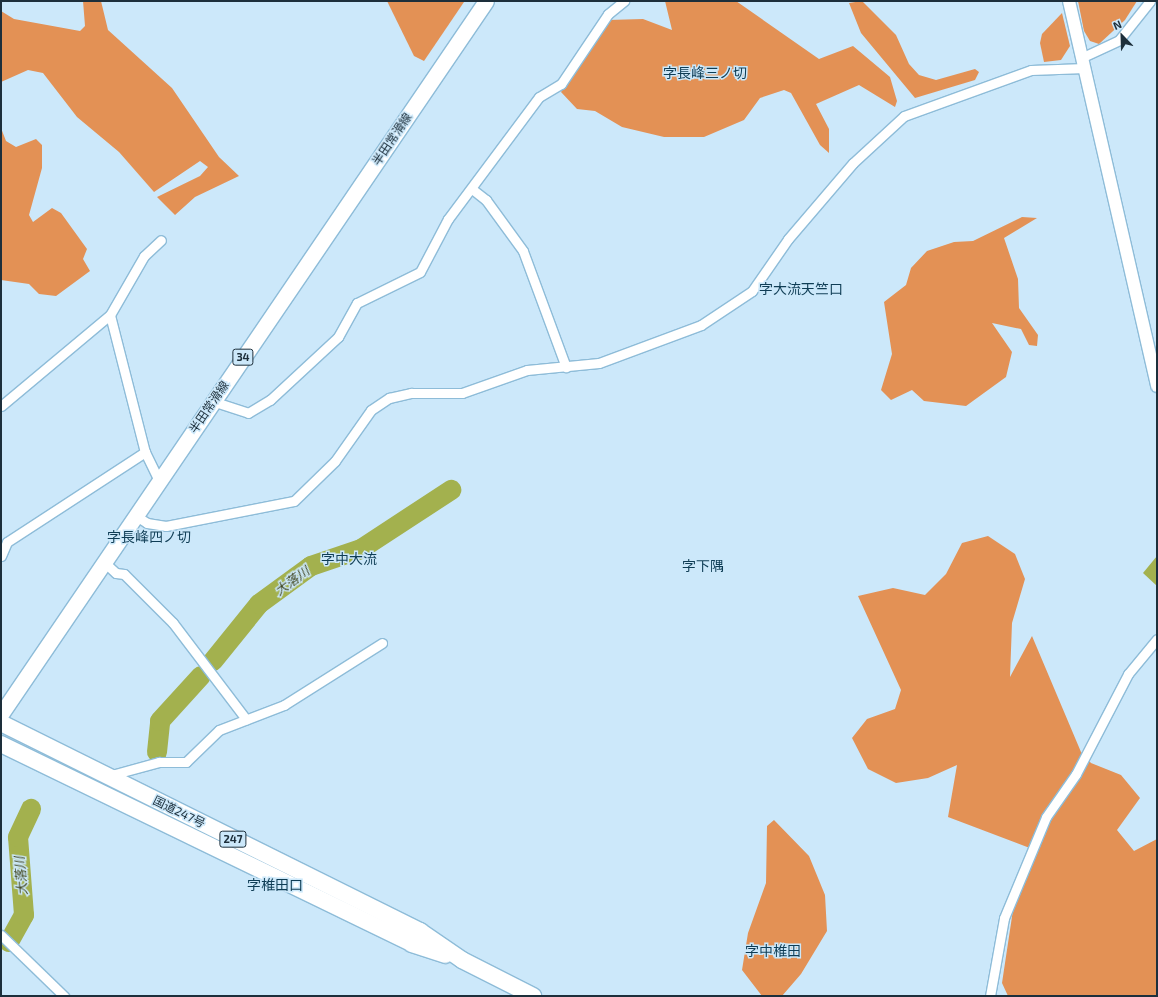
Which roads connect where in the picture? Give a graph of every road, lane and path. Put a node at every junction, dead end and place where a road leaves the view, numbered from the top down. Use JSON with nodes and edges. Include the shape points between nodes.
{"nodes":[{"id":1,"x":486,"y":1,"type":"edge"},
{"id":2,"x":624,"y":1,"type":"edge"},
{"id":3,"x":1069,"y":1,"type":"edge"},
{"id":4,"x":1150,"y":1,"type":"edge"},
{"id":5,"x":1084,"y":62,"type":"junction"},
{"id":6,"x":472,"y":189,"type":"junction"},
{"id":7,"x":161,"y":240,"type":"dead end"},
{"id":8,"x":110,"y":315,"type":"junction"},
{"id":9,"x":566,"y":367,"type":"junction"},
{"id":10,"x":1157,"y":386,"type":"edge"},
{"id":11,"x":212,"y":401,"type":"junction"},
{"id":12,"x":1,"y":406,"type":"edge"},
{"id":13,"x":145,"y":452,"type":"junction"},
{"id":14,"x":159,"y":481,"type":"junction"},
{"id":15,"x":136,"y":516,"type":"junction"},
{"id":16,"x":1,"y":556,"type":"edge"},
{"id":17,"x":104,"y":562,"type":"junction"},
{"id":18,"x":1157,"y":639,"type":"edge"},
{"id":19,"x":382,"y":643,"type":"dead end"},
{"id":20,"x":1,"y":714,"type":"edge"},
{"id":21,"x":246,"y":719,"type":"junction"},
{"id":22,"x":1,"y":723,"type":"edge"},
{"id":23,"x":1,"y":744,"type":"edge"},
{"id":24,"x":111,"y":779,"type":"junction"},
{"id":25,"x":1,"y":935,"type":"edge"},
{"id":26,"x":462,"y":960,"type":"junction"},
{"id":27,"x":64,"y":996,"type":"edge"},
{"id":28,"x":534,"y":996,"type":"edge"},
{"id":29,"x":990,"y":996,"type":"edge"}],
"edges":[{"from":1,"to":11,"type":"main road","name":"半田常滑線","number":"34"},
{"from":2,"to":6,"type":"street","via":[[608,14],[561,84],[539,97]]},
{"from":3,"to":5,"type":"street"},
{"from":4,"to":5,"type":"street","via":[[1119,40]]},
{"from":5,"to":9,"type":"street","via":[[1031,70],[914,109],[853,162],[788,239],[762,279],[740,301],[683,332],[606,361]]},
{"from":5,"to":10,"type":"street"},
{"from":6,"to":9,"type":"street","via":[[486,200],[523,250]]},
{"from":6,"to":11,"type":"street","via":[[434,242],[420,272],[357,303],[338,336],[270,400],[248,413]]},
{"from":7,"to":8,"type":"street","via":[[144,256]]},
{"from":8,"to":12,"type":"street"},
{"from":8,"to":13,"type":"street"},
{"from":9,"to":15,"type":"street","via":[[527,370],[462,393],[411,393],[389,398],[371,410],[335,461],[294,501],[166,526],[147,523]]},
{"from":11,"to":14,"type":"main road","name":"半田常滑線","number":"34"},
{"from":13,"to":14,"type":"street"},
{"from":13,"to":16,"type":"street","via":[[7,542]]},
{"from":14,"to":15,"type":"main road","name":"半田常滑線","number":"34"},
{"from":15,"to":17,"type":"main road","name":"半田常滑線","number":"34"},
{"from":17,"to":20,"type":"main road","name":"半田常滑線","number":"34"},
{"from":17,"to":21,"type":"street","via":[[116,573],[124,574],[173,623]]},
{"from":18,"to":29,"type":"street","via":[[1128,674],[1076,774],[1058,795],[1043,823],[1004,918]]},
{"from":19,"to":21,"type":"street","via":[[296,698]]},
{"from":21,"to":24,"type":"street","via":[[219,730],[186,762],[159,762],[115,774]]},
{"from":22,"to":24,"type":"highway","name":"国道247号","number":"247"},
{"from":23,"to":26,"type":"highway","name":"国道247号","number":"247","via":[[412,944]]},
{"from":24,"to":26,"type":"highway","name":"国道247号","number":"247","via":[[420,931]]},
{"from":25,"to":27,"type":"street"},
{"from":26,"to":28,"type":"highway","name":"国道247号","number":"247"}]}
